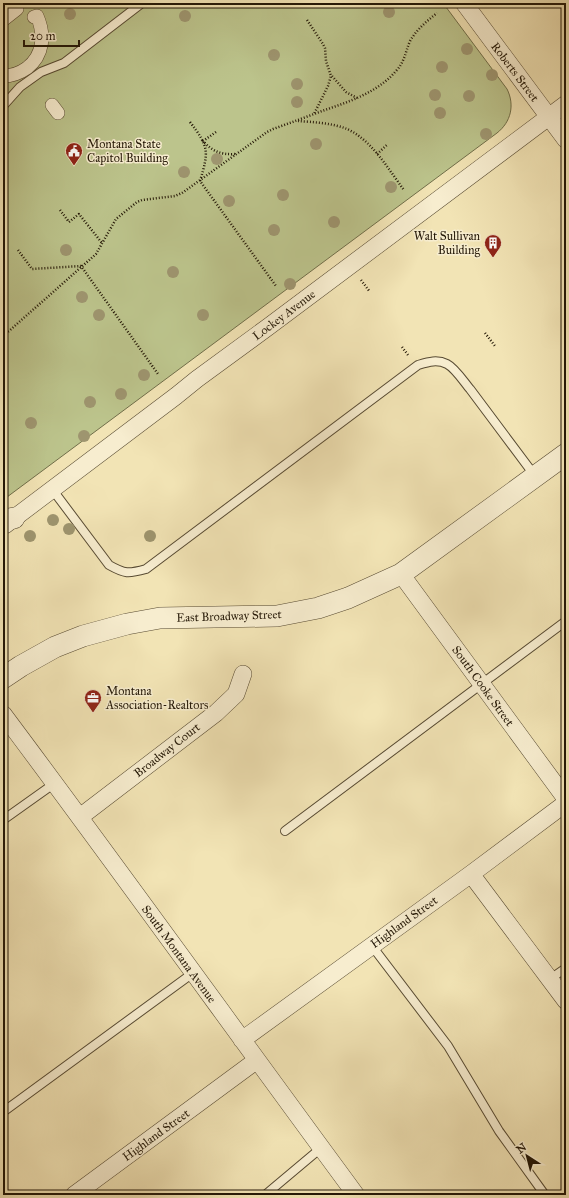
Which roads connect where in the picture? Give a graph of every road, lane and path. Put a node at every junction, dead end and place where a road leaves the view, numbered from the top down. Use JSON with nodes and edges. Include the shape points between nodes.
{"nodes":[{"id":1,"x":12,"y":3,"type":"edge"},
{"id":2,"x":142,"y":3,"type":"edge"},
{"id":3,"x":464,"y":3,"type":"edge"},
{"id":4,"x":437,"y":13,"type":"dead end"},
{"id":5,"x":34,"y":17,"type":"dead end"},
{"id":6,"x":3,"y":20,"type":"edge"},
{"id":7,"x":307,"y":20,"type":"dead end"},
{"id":8,"x":27,"y":71,"type":"junction"},
{"id":9,"x":3,"y":76,"type":"edge"},
{"id":10,"x":331,"y":76,"type":"junction"},
{"id":11,"x":357,"y":98,"type":"junction"},
{"id":12,"x":566,"y":104,"type":"edge"},
{"id":13,"x":3,"y":106,"type":"edge"},
{"id":14,"x":314,"y":114,"type":"junction"},
{"id":15,"x":548,"y":117,"type":"junction"},
{"id":16,"x":297,"y":121,"type":"junction"},
{"id":17,"x":190,"y":122,"type":"dead end"},
{"id":18,"x":216,"y":132,"type":"dead end"},
{"id":19,"x":566,"y":140,"type":"edge"},
{"id":20,"x":203,"y":141,"type":"junction"},
{"id":21,"x":388,"y":144,"type":"dead end"},
{"id":22,"x":236,"y":154,"type":"junction"},
{"id":23,"x":377,"y":154,"type":"junction"},
{"id":24,"x":200,"y":181,"type":"junction"},
{"id":25,"x":404,"y":190,"type":"dead end"},
{"id":26,"x":60,"y":210,"type":"dead end"},
{"id":27,"x":102,"y":243,"type":"junction"},
{"id":28,"x":18,"y":250,"type":"dead end"},
{"id":29,"x":82,"y":266,"type":"junction"},
{"id":30,"x":361,"y":280,"type":"dead end"},
{"id":31,"x":276,"y":286,"type":"dead end"},
{"id":32,"x":370,"y":292,"type":"dead end"},
{"id":33,"x":485,"y":333,"type":"dead end"},
{"id":34,"x":3,"y":335,"type":"edge"},
{"id":35,"x":495,"y":346,"type":"dead end"},
{"id":36,"x":402,"y":347,"type":"dead end"},
{"id":37,"x":408,"y":355,"type":"dead end"},
{"id":38,"x":158,"y":374,"type":"dead end"},
{"id":39,"x":566,"y":454,"type":"edge"},
{"id":40,"x":535,"y":477,"type":"junction"},
{"id":41,"x":52,"y":489,"type":"junction"},
{"id":42,"x":7,"y":521,"type":"edge"},
{"id":43,"x":401,"y":574,"type":"junction"},
{"id":44,"x":566,"y":621,"type":"edge"},
{"id":45,"x":243,"y":674,"type":"dead end"},
{"id":46,"x":3,"y":678,"type":"edge"},
{"id":47,"x":482,"y":684,"type":"junction"},
{"id":48,"x":3,"y":714,"type":"edge"},
{"id":49,"x":55,"y":782,"type":"junction"},
{"id":50,"x":566,"y":799,"type":"edge"},
{"id":51,"x":566,"y":803,"type":"edge"},
{"id":52,"x":80,"y":817,"type":"junction"},
{"id":53,"x":3,"y":820,"type":"edge"},
{"id":54,"x":285,"y":831,"type":"dead end"},
{"id":55,"x":471,"y":874,"type":"junction"},
{"id":56,"x":372,"y":946,"type":"junction"},
{"id":57,"x":566,"y":968,"type":"edge"},
{"id":58,"x":193,"y":973,"type":"junction"},
{"id":59,"x":550,"y":980,"type":"junction"},
{"id":60,"x":566,"y":1001,"type":"edge"},
{"id":61,"x":242,"y":1040,"type":"junction"},
{"id":62,"x":257,"y":1060,"type":"junction"},
{"id":63,"x":3,"y":1112,"type":"edge"},
{"id":64,"x":321,"y":1148,"type":"junction"},
{"id":65,"x":74,"y":1195,"type":"edge"},
{"id":66,"x":265,"y":1195,"type":"edge"},
{"id":67,"x":356,"y":1195,"type":"edge"},
{"id":68,"x":545,"y":1195,"type":"edge"}],
"edges":[{"from":1,"to":6,"type":"street","via":[[17,9]]},
{"from":2,"to":8,"type":"lane","via":[[64,63],[41,72]]},
{"from":3,"to":15,"type":"street","name":"Roberts Street"},
{"from":4,"to":11,"type":"path","via":[[417,31],[402,64],[392,76],[377,88]]},
{"from":5,"to":8,"type":"street","via":[[37,16],[40,23],[42,42],[36,59]]},
{"from":7,"to":10,"type":"path","via":[[325,48]]},
{"from":8,"to":9,"type":"street"},
{"from":8,"to":13,"type":"lane","via":[[20,87]]},
{"from":10,"to":11,"type":"path","via":[[346,92]]},
{"from":10,"to":14,"type":"path"},
{"from":11,"to":14,"type":"path"},
{"from":12,"to":15,"type":"street","name":"Lockey Avenue"},
{"from":14,"to":16,"type":"path"},
{"from":15,"to":19,"type":"street","name":"Roberts Street"},
{"from":15,"to":41,"type":"street","name":"Lockey Avenue"},
{"from":16,"to":22,"type":"path","via":[[267,132]]},
{"from":16,"to":23,"type":"path","via":[[346,129],[363,140]]},
{"from":17,"to":20,"type":"path"},
{"from":18,"to":20,"type":"path"},
{"from":20,"to":22,"type":"path","via":[[214,150]]},
{"from":20,"to":24,"type":"path","via":[[206,155]]},
{"from":21,"to":23,"type":"path"},
{"from":22,"to":24,"type":"path"},
{"from":23,"to":25,"type":"path"},
{"from":24,"to":27,"type":"path","via":[[179,195],[137,202],[116,219]]},
{"from":24,"to":31,"type":"path"},
{"from":26,"to":27,"type":"path","via":[[69,222],[79,214]]},
{"from":27,"to":29,"type":"path","via":[[96,254]]},
{"from":28,"to":29,"type":"path","via":[[32,268]]},
{"from":29,"to":34,"type":"path"},
{"from":29,"to":38,"type":"path"},
{"from":30,"to":32,"type":"path"},
{"from":33,"to":35,"type":"path"},
{"from":36,"to":37,"type":"path"},
{"from":39,"to":40,"type":"street","name":"East Broadway Street"},
{"from":40,"to":41,"type":"lane","via":[[457,373],[448,364],[431,361],[418,366],[146,569],[132,573],[121,572],[109,565]]},
{"from":40,"to":43,"type":"street","name":"East Broadway Street"},
{"from":41,"to":42,"type":"street","name":"Lockey Avenue"},
{"from":43,"to":46,"type":"street","name":"East Broadway Street","via":[[348,598],[318,608],[277,616],[160,618],[127,624],[55,647]]},
{"from":43,"to":47,"type":"street","name":"South Cooke Street"},
{"from":44,"to":47,"type":"lane"},
{"from":45,"to":52,"type":"street","name":"Broadway Court","via":[[236,694],[216,712]]},
{"from":47,"to":50,"type":"street","name":"South Cooke Street"},
{"from":47,"to":54,"type":"lane"},
{"from":48,"to":49,"type":"street","name":"South Montana Avenue"},
{"from":49,"to":52,"type":"street","name":"South Montana Avenue"},
{"from":49,"to":53,"type":"lane"},
{"from":51,"to":55,"type":"street","name":"Highland Street"},
{"from":52,"to":58,"type":"street","name":"South Montana Avenue"},
{"from":55,"to":56,"type":"street","name":"Highland Street"},
{"from":55,"to":59,"type":"street"},
{"from":56,"to":61,"type":"street","name":"Highland Street"},
{"from":56,"to":68,"type":"lane","via":[[448,1046],[499,1131]]},
{"from":57,"to":59,"type":"lane"},
{"from":58,"to":61,"type":"street","name":"South Montana Avenue"},
{"from":58,"to":63,"type":"lane"},
{"from":59,"to":60,"type":"street"},
{"from":61,"to":62,"type":"street","name":"South Montana Avenue"},
{"from":62,"to":64,"type":"street","name":"South Montana Avenue"},
{"from":62,"to":65,"type":"street","name":"Highland Street"},
{"from":64,"to":66,"type":"lane"},
{"from":64,"to":67,"type":"street","name":"South Montana Avenue"}]}
